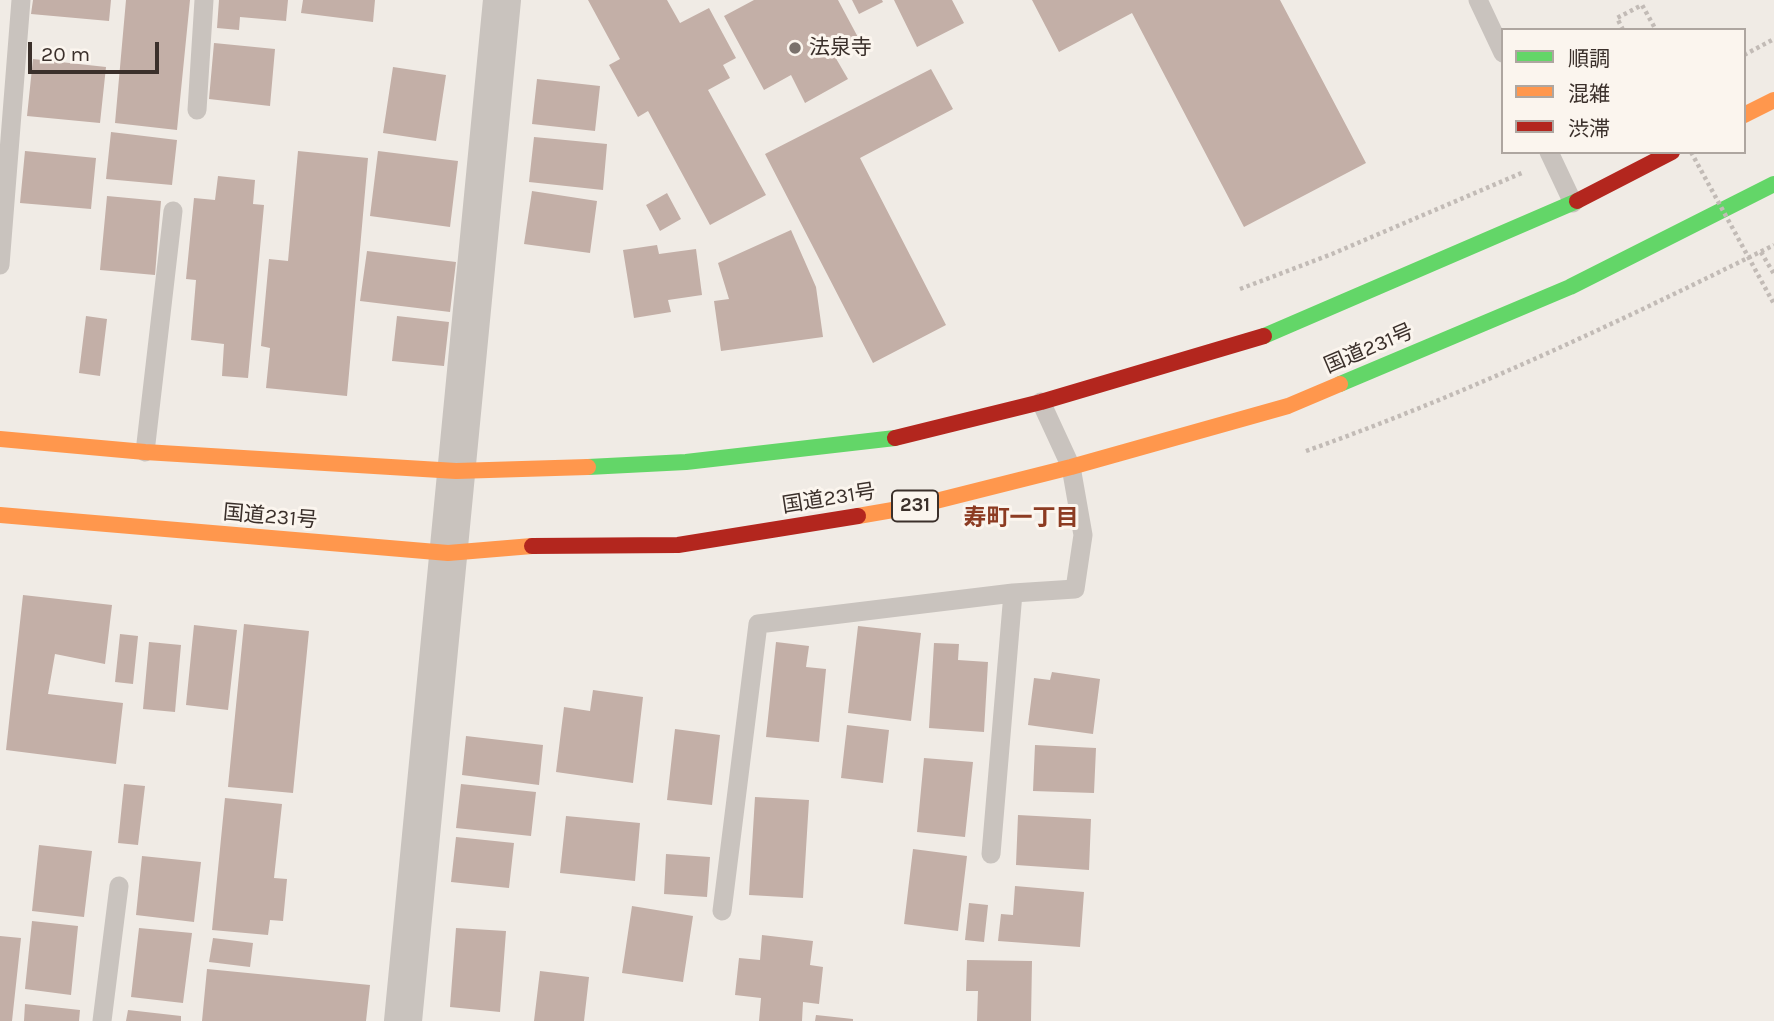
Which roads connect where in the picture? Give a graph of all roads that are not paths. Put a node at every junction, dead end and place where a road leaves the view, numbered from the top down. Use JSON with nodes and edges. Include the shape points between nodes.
{"nodes":[{"id":1,"x":20,"y":0,"type":"edge"},
{"id":2,"x":204,"y":0,"type":"edge"},
{"id":3,"x":502,"y":0,"type":"edge"},
{"id":4,"x":1478,"y":0,"type":"edge"},
{"id":5,"x":1501,"y":49,"type":"edge"},
{"id":6,"x":1774,"y":100,"type":"edge"},
{"id":7,"x":197,"y":110,"type":"dead end"},
{"id":8,"x":1746,"y":114,"type":"edge"},
{"id":9,"x":1668,"y":154,"type":"edge"},
{"id":10,"x":1551,"y":156,"type":"edge"},
{"id":11,"x":1774,"y":184,"type":"edge"},
{"id":12,"x":1573,"y":203,"type":"junction"},
{"id":13,"x":173,"y":211,"type":"dead end"},
{"id":14,"x":0,"y":265,"type":"edge"},
{"id":15,"x":1041,"y":402,"type":"junction"},
{"id":16,"x":0,"y":439,"type":"edge"},
{"id":17,"x":145,"y":452,"type":"junction"},
{"id":18,"x":1071,"y":467,"type":"junction"},
{"id":19,"x":456,"y":471,"type":"junction"},
{"id":20,"x":0,"y":515,"type":"edge"},
{"id":21,"x":448,"y":553,"type":"junction"},
{"id":22,"x":1013,"y":593,"type":"junction"},
{"id":23,"x":990,"y":855,"type":"dead end"},
{"id":24,"x":119,"y":886,"type":"dead end"},
{"id":25,"x":722,"y":911,"type":"dead end"},
{"id":26,"x":102,"y":1021,"type":"edge"},
{"id":27,"x":403,"y":1021,"type":"edge"}],
"edges":[{"from":1,"to":14,"type":"lane"},
{"from":2,"to":7,"type":"lane"},
{"from":3,"to":19,"type":"street"},
{"from":4,"to":5,"type":"lane"},
{"from":6,"to":8,"type":"highway"},
{"from":9,"to":12,"type":"highway"},
{"from":10,"to":12,"type":"lane"},
{"from":11,"to":18,"type":"highway","name":"国道231号","number":"231","via":[[1570,287],[1287,406]]},
{"from":12,"to":15,"type":"highway","via":[[1261,337]]},
{"from":13,"to":17,"type":"lane"},
{"from":15,"to":18,"type":"lane"},
{"from":15,"to":19,"type":"highway","via":[[895,438],[673,463]]},
{"from":16,"to":17,"type":"highway"},
{"from":17,"to":19,"type":"highway"},
{"from":18,"to":21,"type":"highway","name":"国道231号","number":"231","via":[[916,506],[678,545],[546,545]]},
{"from":18,"to":22,"type":"lane","via":[[1083,535],[1075,589]]},
{"from":19,"to":21,"type":"street"},
{"from":20,"to":21,"type":"highway","name":"国道231号","number":"231"},
{"from":21,"to":27,"type":"street"},
{"from":22,"to":23,"type":"lane"},
{"from":22,"to":25,"type":"lane","via":[[758,624]]},
{"from":24,"to":26,"type":"lane"}]}
